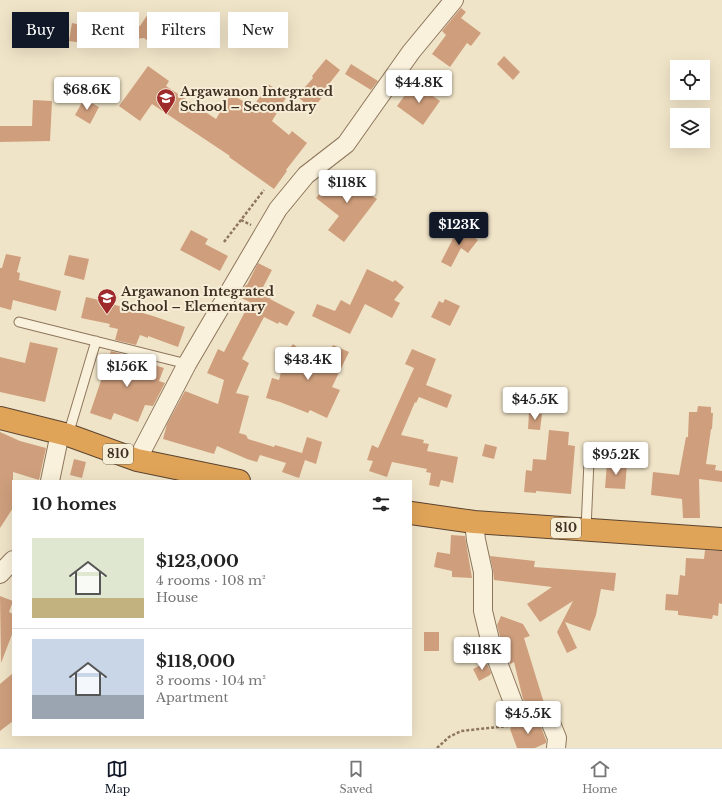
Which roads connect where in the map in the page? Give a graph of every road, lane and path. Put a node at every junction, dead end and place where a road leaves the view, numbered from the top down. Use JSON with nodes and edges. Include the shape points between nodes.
{"nodes":[{"id":1,"x":454,"y":0,"type":"edge"},
{"id":2,"x":264,"y":190,"type":"dead end"},
{"id":3,"x":224,"y":242,"type":"dead end"},
{"id":4,"x":19,"y":322,"type":"dead end"},
{"id":5,"x":96,"y":341,"type":"junction"},
{"id":6,"x":187,"y":364,"type":"junction"},
{"id":7,"x":0,"y":418,"type":"edge"},
{"id":8,"x":64,"y":434,"type":"junction"},
{"id":9,"x":136,"y":460,"type":"junction"},
{"id":10,"x":589,"y":461,"type":"dead end"},
{"id":11,"x":50,"y":480,"type":"edge"},
{"id":12,"x":234,"y":480,"type":"edge"},
{"id":13,"x":412,"y":513,"type":"edge"},
{"id":14,"x":474,"y":522,"type":"junction"},
{"id":15,"x":586,"y":529,"type":"junction"},
{"id":16,"x":722,"y":539,"type":"edge"},
{"id":17,"x":12,"y":561,"type":"edge"},
{"id":18,"x":0,"y":574,"type":"edge"},
{"id":19,"x":520,"y":711,"type":"junction"},
{"id":20,"x":437,"y":748,"type":"edge"},
{"id":21,"x":556,"y":748,"type":"edge"}],
"edges":[{"from":1,"to":6,"type":"street","via":[[411,52],[346,144],[306,175],[278,210]]},
{"from":2,"to":3,"type":"path"},
{"from":4,"to":5,"type":"lane"},
{"from":5,"to":6,"type":"lane"},
{"from":5,"to":8,"type":"lane"},
{"from":6,"to":9,"type":"street"},
{"from":7,"to":8,"type":"highway","number":"810"},
{"from":8,"to":9,"type":"highway","number":"810"},
{"from":8,"to":11,"type":"street"},
{"from":9,"to":12,"type":"highway","number":"810"},
{"from":10,"to":15,"type":"lane"},
{"from":13,"to":14,"type":"highway","number":"810"},
{"from":14,"to":15,"type":"highway","number":"810"},
{"from":14,"to":19,"type":"street","via":[[483,572],[483,611],[494,651],[514,705]]},
{"from":15,"to":16,"type":"highway","number":"810"},
{"from":17,"to":18,"type":"street"},
{"from":19,"to":20,"type":"path","via":[[507,726],[460,731]]},
{"from":19,"to":21,"type":"street","via":[[541,713],[550,721],[557,738]]}]}
